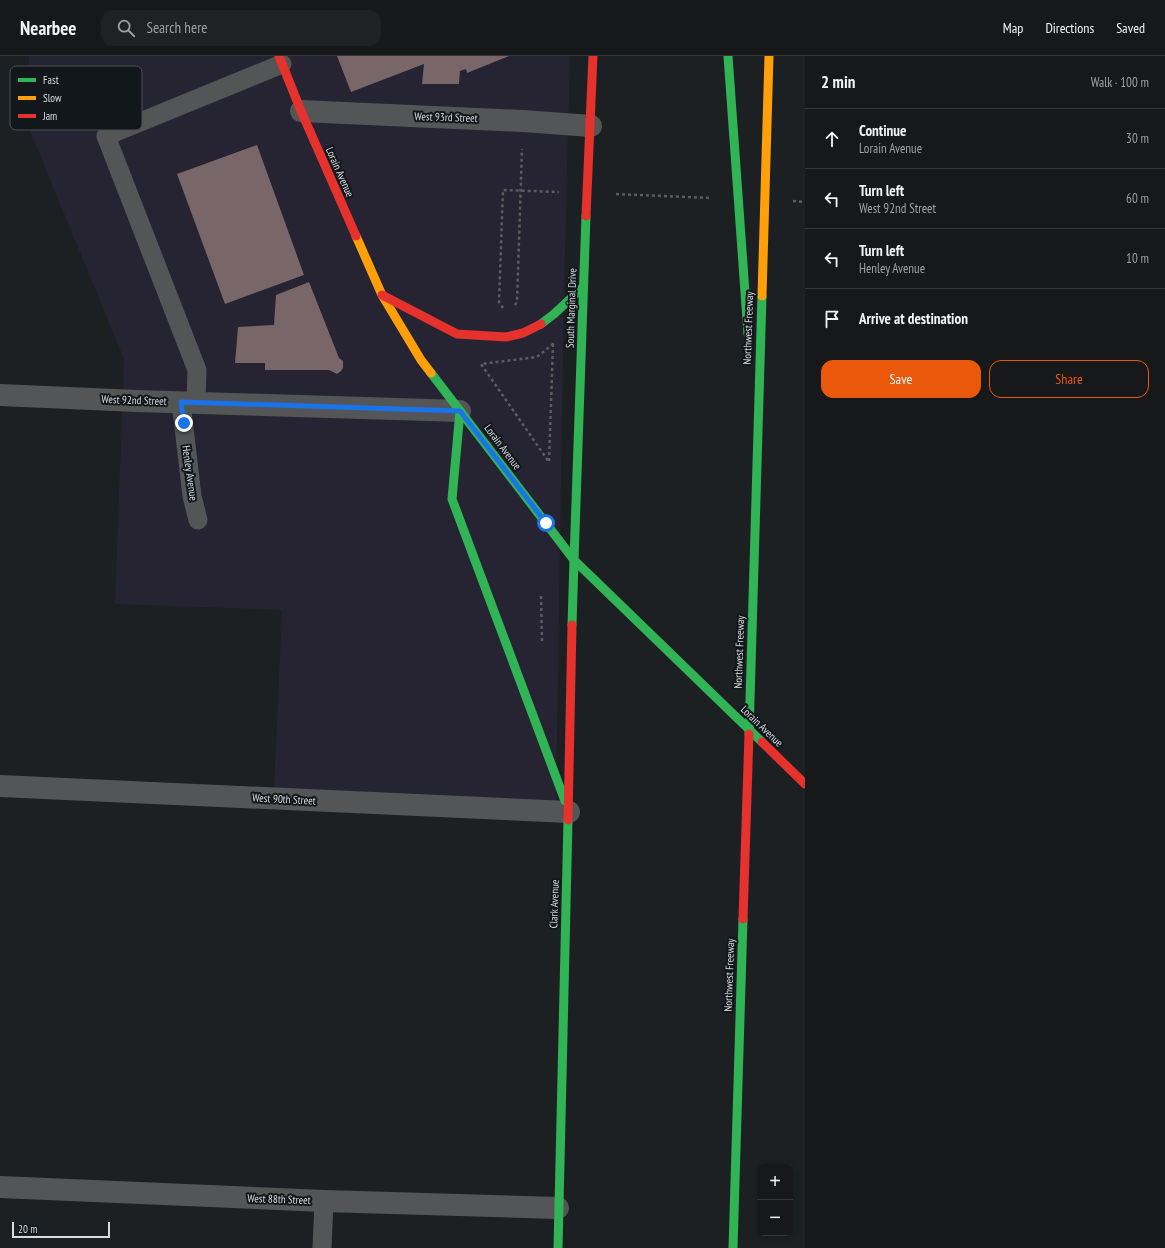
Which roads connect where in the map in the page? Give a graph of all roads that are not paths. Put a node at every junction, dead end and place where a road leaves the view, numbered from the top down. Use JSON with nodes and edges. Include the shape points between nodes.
{"nodes":[{"id":1,"x":593,"y":56,"type":"edge"},
{"id":2,"x":728,"y":56,"type":"edge"},
{"id":3,"x":769,"y":56,"type":"edge"},
{"id":4,"x":281,"y":60,"type":"edge"},
{"id":5,"x":301,"y":111,"type":"junction"},
{"id":6,"x":142,"y":120,"type":"edge"},
{"id":7,"x":590,"y":126,"type":"junction"},
{"id":8,"x":120,"y":130,"type":"edge"},
{"id":9,"x":583,"y":287,"type":"junction"},
{"id":10,"x":382,"y":295,"type":"junction"},
{"id":11,"x":748,"y":346,"type":"dead end"},
{"id":12,"x":751,"y":377,"type":"dead end"},
{"id":13,"x":0,"y":394,"type":"edge"},
{"id":14,"x":189,"y":402,"type":"junction"},
{"id":15,"x":460,"y":411,"type":"junction"},
{"id":16,"x":756,"y":456,"type":"junction"},
{"id":17,"x":198,"y":520,"type":"dead end"},
{"id":18,"x":574,"y":560,"type":"junction"},
{"id":19,"x":805,"y":784,"type":"edge"},
{"id":20,"x":0,"y":786,"type":"edge"},
{"id":21,"x":569,"y":812,"type":"junction"},
{"id":22,"x":0,"y":1187,"type":"edge"},
{"id":23,"x":324,"y":1201,"type":"junction"},
{"id":24,"x":558,"y":1208,"type":"junction"},
{"id":25,"x":322,"y":1248,"type":"edge"},
{"id":26,"x":558,"y":1248,"type":"edge"},
{"id":27,"x":733,"y":1248,"type":"edge"}],
"edges":[{"from":1,"to":7,"type":"main road","name":"South Marginal Drive"},
{"from":2,"to":11,"type":"main road"},
{"from":3,"to":16,"type":"main road","name":"Northwest Freeway"},
{"from":4,"to":5,"type":"main road","name":"Lorain Avenue"},
{"from":4,"to":6,"type":"lane","name":"Henley Avenue"},
{"from":5,"to":7,"type":"street","name":"West 93rd Street"},
{"from":5,"to":10,"type":"main road","name":"Lorain Avenue"},
{"from":7,"to":9,"type":"main road","name":"South Marginal Drive"},
{"from":8,"to":14,"type":"lane","name":"Henley Avenue","via":[[106,136],[196,370]]},
{"from":9,"to":10,"type":"main road","via":[[537,327],[506,337],[457,334]]},
{"from":9,"to":18,"type":"main road","name":"South Marginal Drive"},
{"from":10,"to":15,"type":"main road","name":"Lorain Avenue","via":[[421,360]]},
{"from":12,"to":16,"type":"main road"},
{"from":13,"to":14,"type":"street","name":"West 92nd Street"},
{"from":14,"to":15,"type":"street","name":"West 92nd Street"},
{"from":14,"to":17,"type":"lane","name":"Henley Avenue","via":[[192,496]]},
{"from":15,"to":18,"type":"main road","name":"Lorain Avenue"},
{"from":15,"to":21,"type":"main road","via":[[452,499]]},
{"from":16,"to":27,"type":"main road","name":"Northwest Freeway"},
{"from":18,"to":19,"type":"main road","name":"Lorain Avenue"},
{"from":18,"to":21,"type":"main road","name":"Clark Avenue"},
{"from":20,"to":21,"type":"street","name":"West 90th Street"},
{"from":21,"to":24,"type":"main road","name":"Clark Avenue"},
{"from":22,"to":23,"type":"street","name":"West 88th Street"},
{"from":23,"to":24,"type":"street","name":"West 88th Street"},
{"from":23,"to":25,"type":"lane"},
{"from":24,"to":26,"type":"main road","name":"Clark Avenue"}]}
